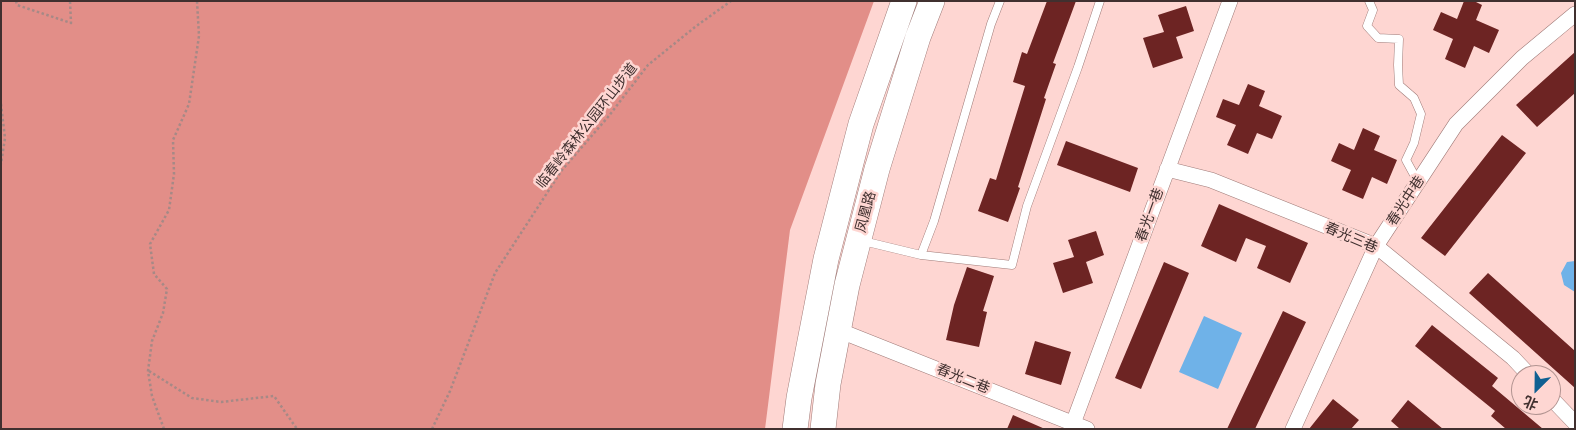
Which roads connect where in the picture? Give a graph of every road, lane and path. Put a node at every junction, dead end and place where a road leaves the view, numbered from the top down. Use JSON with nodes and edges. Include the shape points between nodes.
{"nodes":[{"id":1,"x":16,"y":1,"type":"edge"},
{"id":2,"x":70,"y":1,"type":"edge"},
{"id":3,"x":197,"y":1,"type":"edge"},
{"id":4,"x":731,"y":1,"type":"edge"},
{"id":5,"x":904,"y":1,"type":"edge"},
{"id":6,"x":932,"y":1,"type":"edge"},
{"id":7,"x":1000,"y":1,"type":"edge"},
{"id":8,"x":1100,"y":1,"type":"edge"},
{"id":9,"x":1230,"y":1,"type":"edge"},
{"id":10,"x":1369,"y":1,"type":"edge"},
{"id":11,"x":1575,"y":14,"type":"edge"},
{"id":12,"x":1,"y":104,"type":"edge"},
{"id":13,"x":1,"y":164,"type":"edge"},
{"id":14,"x":1168,"y":169,"type":"junction"},
{"id":15,"x":1418,"y":182,"type":"junction"},
{"id":16,"x":858,"y":240,"type":"junction"},
{"id":17,"x":1376,"y":246,"type":"junction"},
{"id":18,"x":921,"y":256,"type":"junction"},
{"id":19,"x":838,"y":330,"type":"junction"},
{"id":20,"x":1520,"y":365,"type":"edge"},
{"id":21,"x":148,"y":371,"type":"junction"},
{"id":22,"x":1561,"y":408,"type":"edge"},
{"id":23,"x":1575,"y":422,"type":"edge"},
{"id":24,"x":1077,"y":427,"type":"edge"},
{"id":25,"x":164,"y":429,"type":"edge"},
{"id":26,"x":297,"y":429,"type":"edge"},
{"id":27,"x":432,"y":429,"type":"edge"},
{"id":28,"x":795,"y":429,"type":"edge"},
{"id":29,"x":823,"y":429,"type":"edge"},
{"id":30,"x":1293,"y":429,"type":"edge"}],
"edges":[{"from":1,"to":2,"type":"path","via":[[17,5],[71,23]]},
{"from":3,"to":21,"type":"path","via":[[199,36],[189,104],[172,140],[174,174],[169,210],[150,244],[154,274],[167,289],[163,312],[152,341]]},
{"from":4,"to":27,"type":"path","name":"临春岭森林公园环山步道","via":[[648,64],[562,170],[495,273]]},
{"from":5,"to":28,"type":"highway","name":"凤凰路","via":[[861,124],[826,259]]},
{"from":6,"to":16,"type":"highway","name":"凤凰路","via":[[877,169]]},
{"from":7,"to":18,"type":"lane"},
{"from":8,"to":18,"type":"lane","via":[[1027,206],[1012,266]]},
{"from":9,"to":14,"type":"street","name":"春光一巷"},
{"from":10,"to":15,"type":"lane","via":[[1373,10],[1367,26],[1378,38],[1399,39],[1399,85],[1414,98],[1421,114],[1406,160]]},
{"from":11,"to":15,"type":"street","name":"春光中巷","via":[[1522,58],[1456,124]]},
{"from":12,"to":13,"type":"path","via":[[5,138]]},
{"from":14,"to":17,"type":"street","name":"春光三巷","via":[[1211,180]]},
{"from":14,"to":24,"type":"street","name":"春光一巷"},
{"from":15,"to":17,"type":"street","name":"春光中巷"},
{"from":16,"to":18,"type":"lane"},
{"from":16,"to":19,"type":"highway","name":"凤凰路"},
{"from":17,"to":20,"type":"street","name":"春光三巷"},
{"from":17,"to":30,"type":"street","name":"春光中巷"},
{"from":19,"to":24,"type":"street","name":"春光二巷"},
{"from":19,"to":29,"type":"highway","name":"凤凰路"},
{"from":21,"to":25,"type":"path","via":[[152,396]]},
{"from":21,"to":26,"type":"path","via":[[192,398],[222,402],[274,396]]},
{"from":22,"to":23,"type":"street"}]}
